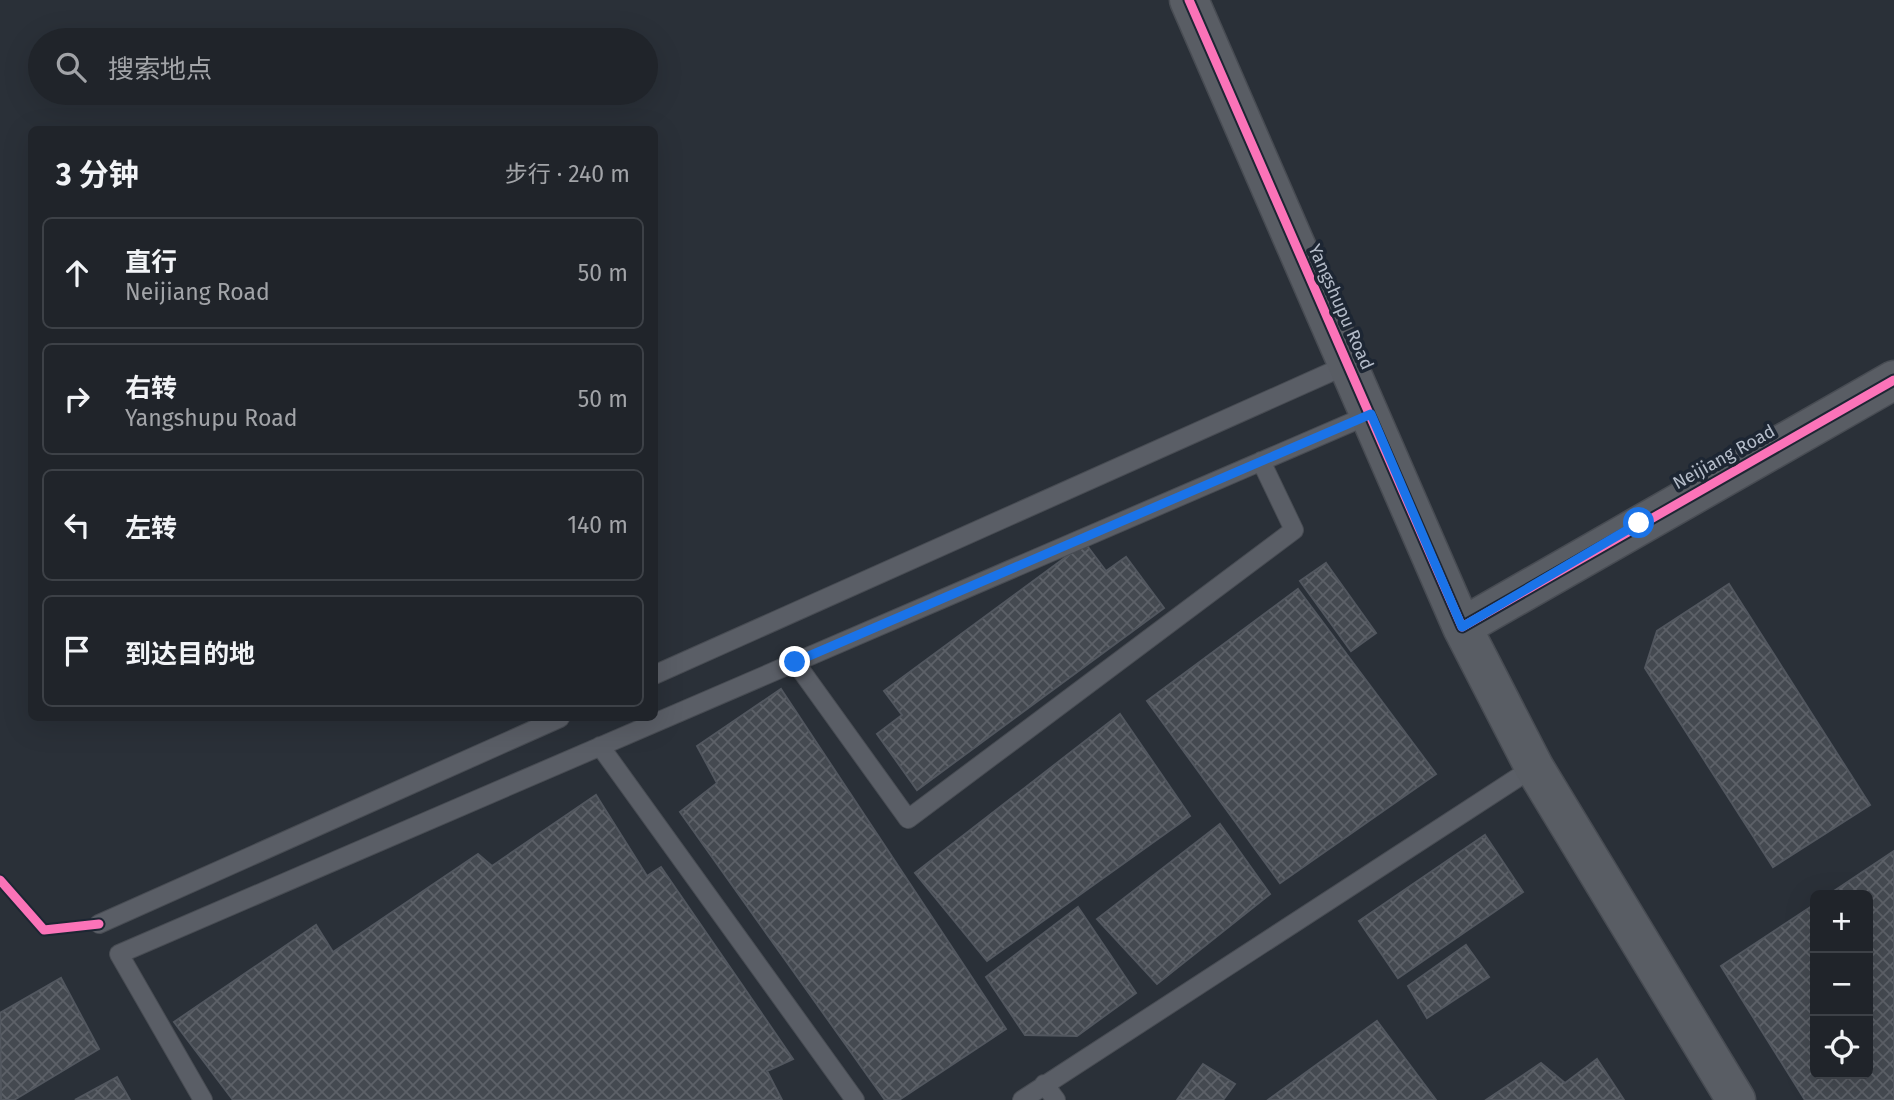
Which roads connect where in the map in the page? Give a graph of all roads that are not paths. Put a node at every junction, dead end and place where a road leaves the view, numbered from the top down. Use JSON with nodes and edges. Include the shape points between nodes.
{"nodes":[{"id":1,"x":1189,"y":0,"type":"edge"},
{"id":2,"x":1349,"y":364,"type":"junction"},
{"id":3,"x":1894,"y":380,"type":"edge"},
{"id":4,"x":1371,"y":414,"type":"junction"},
{"id":5,"x":1261,"y":461,"type":"junction"},
{"id":6,"x":1462,"y":627,"type":"junction"},
{"id":7,"x":795,"y":662,"type":"junction"},
{"id":8,"x":658,"y":673,"type":"edge"},
{"id":9,"x":552,"y":721,"type":"edge"},
{"id":10,"x":600,"y":746,"type":"junction"},
{"id":11,"x":1534,"y":767,"type":"junction"},
{"id":12,"x":99,"y":924,"type":"dead end"},
{"id":13,"x":1044,"y":1084,"type":"junction"},
{"id":14,"x":203,"y":1100,"type":"edge"},
{"id":15,"x":855,"y":1100,"type":"edge"},
{"id":16,"x":1022,"y":1100,"type":"edge"},
{"id":17,"x":1056,"y":1100,"type":"edge"},
{"id":18,"x":1736,"y":1100,"type":"edge"}],
"edges":[{"from":1,"to":2,"type":"main road","name":"Yangshupu Road"},
{"from":2,"to":4,"type":"main road","name":"Yangshupu Road"},
{"from":2,"to":8,"type":"lane"},
{"from":3,"to":6,"type":"main road","name":"Neijiang Road"},
{"from":4,"to":5,"type":"lane"},
{"from":4,"to":6,"type":"main road","name":"Yangshupu Road"},
{"from":5,"to":7,"type":"lane"},
{"from":5,"to":7,"type":"lane","via":[[1294,530],[908,819]]},
{"from":6,"to":11,"type":"main road","name":"Yangshupu Road"},
{"from":7,"to":10,"type":"lane"},
{"from":9,"to":12,"type":"lane"},
{"from":10,"to":14,"type":"lane","via":[[119,954]]},
{"from":10,"to":15,"type":"lane"},
{"from":11,"to":13,"type":"lane"},
{"from":11,"to":18,"type":"main road","name":"Yangshupu Road"},
{"from":13,"to":16,"type":"lane"},
{"from":13,"to":17,"type":"lane"}]}
